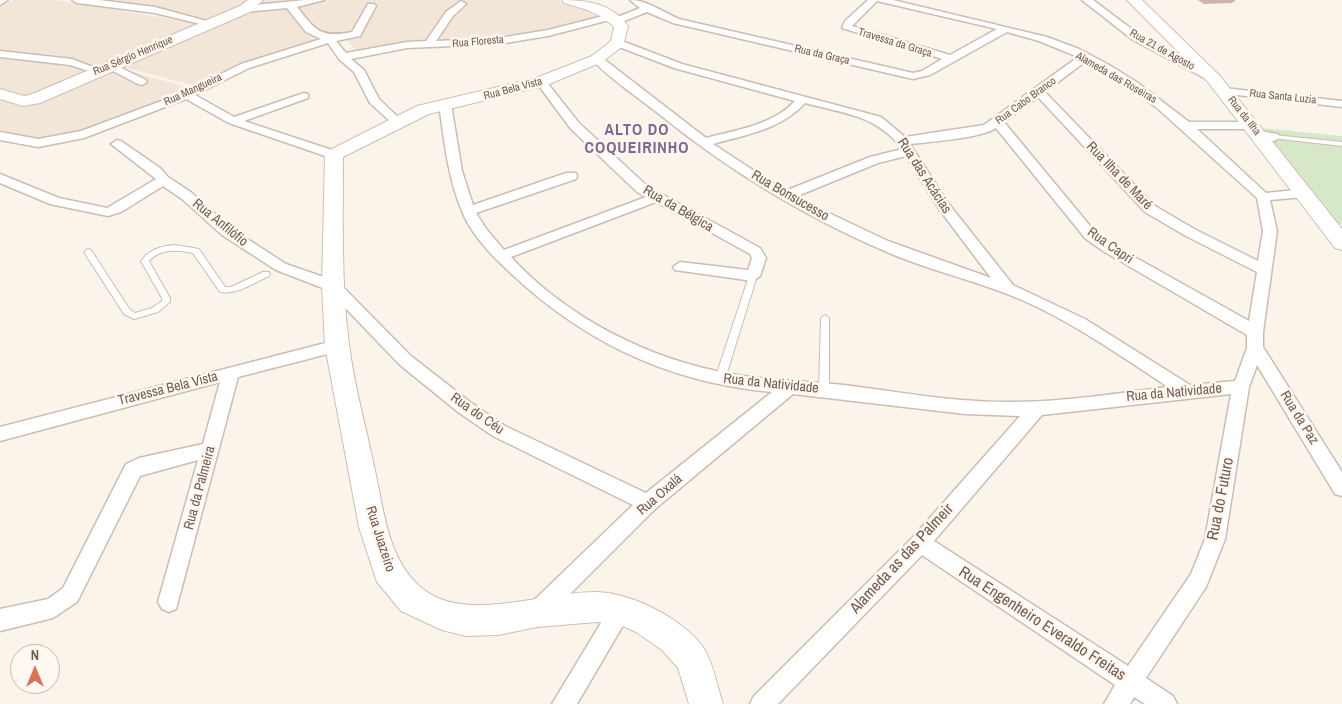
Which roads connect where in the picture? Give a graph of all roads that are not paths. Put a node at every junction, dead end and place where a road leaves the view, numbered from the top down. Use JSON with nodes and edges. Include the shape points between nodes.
{"nodes":[{"id":1,"x":77,"y":0,"type":"edge"},
{"id":2,"x":319,"y":0,"type":"edge"},
{"id":3,"x":569,"y":0,"type":"edge"},
{"id":4,"x":635,"y":0,"type":"edge"},
{"id":5,"x":873,"y":0,"type":"edge"},
{"id":6,"x":881,"y":0,"type":"edge"},
{"id":7,"x":1087,"y":0,"type":"edge"},
{"id":8,"x":1134,"y":0,"type":"edge"},
{"id":9,"x":251,"y":4,"type":"edge"},
{"id":10,"x":460,"y":4,"type":"dead end"},
{"id":11,"x":290,"y":5,"type":"junction"},
{"id":12,"x":371,"y":6,"type":"dead end"},
{"id":13,"x":648,"y":8,"type":"junction"},
{"id":14,"x":614,"y":19,"type":"junction"},
{"id":15,"x":209,"y":23,"type":"junction"},
{"id":16,"x":1004,"y":29,"type":"junction"},
{"id":17,"x":330,"y":39,"type":"junction"},
{"id":18,"x":618,"y":43,"type":"junction"},
{"id":19,"x":429,"y":44,"type":"junction"},
{"id":20,"x":0,"y":54,"type":"edge"},
{"id":21,"x":343,"y":56,"type":"junction"},
{"id":22,"x":1085,"y":58,"type":"junction"},
{"id":23,"x":597,"y":59,"type":"junction"},
{"id":24,"x":952,"y":59,"type":"junction"},
{"id":25,"x":104,"y":69,"type":"junction"},
{"id":26,"x":142,"y":82,"type":"dead end"},
{"id":27,"x":541,"y":82,"type":"junction"},
{"id":28,"x":1219,"y":85,"type":"junction"},
{"id":29,"x":1039,"y":92,"type":"junction"},
{"id":30,"x":0,"y":94,"type":"edge"},
{"id":31,"x":187,"y":94,"type":"junction"},
{"id":32,"x":304,"y":96,"type":"dead end"},
{"id":33,"x":804,"y":98,"type":"junction"},
{"id":34,"x":445,"y":104,"type":"junction"},
{"id":35,"x":1342,"y":104,"type":"edge"},
{"id":36,"x":233,"y":122,"type":"junction"},
{"id":37,"x":397,"y":122,"type":"junction"},
{"id":38,"x":998,"y":122,"type":"junction"},
{"id":39,"x":1188,"y":126,"type":"junction"},
{"id":40,"x":1261,"y":132,"type":"junction"},
{"id":41,"x":0,"y":136,"type":"edge"},
{"id":42,"x":703,"y":143,"type":"junction"},
{"id":43,"x":117,"y":144,"type":"dead end"},
{"id":44,"x":1342,"y":144,"type":"edge"},
{"id":45,"x":906,"y":146,"type":"junction"},
{"id":46,"x":334,"y":155,"type":"junction"},
{"id":47,"x":570,"y":176,"type":"dead end"},
{"id":48,"x":0,"y":178,"type":"edge"},
{"id":49,"x":163,"y":180,"type":"junction"},
{"id":50,"x":1305,"y":193,"type":"junction"},
{"id":51,"x":785,"y":196,"type":"junction"},
{"id":52,"x":1263,"y":197,"type":"junction"},
{"id":53,"x":654,"y":198,"type":"junction"},
{"id":54,"x":468,"y":211,"type":"junction"},
{"id":55,"x":1337,"y":229,"type":"edge"},
{"id":56,"x":1342,"y":243,"type":"edge"},
{"id":57,"x":88,"y":252,"type":"dead end"},
{"id":58,"x":501,"y":256,"type":"junction"},
{"id":59,"x":281,"y":267,"type":"junction"},
{"id":60,"x":680,"y":267,"type":"dead end"},
{"id":61,"x":1265,"y":270,"type":"junction"},
{"id":62,"x":266,"y":274,"type":"joint"},
{"id":63,"x":753,"y":276,"type":"junction"},
{"id":64,"x":333,"y":286,"type":"junction"},
{"id":65,"x":1008,"y":289,"type":"junction"},
{"id":66,"x":825,"y":318,"type":"dead end"},
{"id":67,"x":1255,"y":340,"type":"junction"},
{"id":68,"x":336,"y":346,"type":"junction"},
{"id":69,"x":231,"y":373,"type":"junction"},
{"id":70,"x":720,"y":379,"type":"junction"},
{"id":71,"x":790,"y":387,"type":"junction"},
{"id":72,"x":1241,"y":387,"type":"junction"},
{"id":73,"x":824,"y":390,"type":"junction"},
{"id":74,"x":1185,"y":390,"type":"junction"},
{"id":75,"x":1037,"y":408,"type":"junction"},
{"id":76,"x":0,"y":434,"type":"edge"},
{"id":77,"x":210,"y":450,"type":"junction"},
{"id":78,"x":1342,"y":488,"type":"edge"},
{"id":79,"x":648,"y":503,"type":"junction"},
{"id":80,"x":920,"y":543,"type":"junction"},
{"id":81,"x":169,"y":602,"type":"dead end"},
{"id":82,"x":621,"y":610,"type":"junction"},
{"id":83,"x":537,"y":612,"type":"junction"},
{"id":84,"x":0,"y":620,"type":"edge"},
{"id":85,"x":1130,"y":681,"type":"junction"},
{"id":86,"x":564,"y":704,"type":"edge"},
{"id":87,"x":706,"y":704,"type":"edge"},
{"id":88,"x":762,"y":704,"type":"edge"},
{"id":89,"x":1116,"y":704,"type":"edge"},
{"id":90,"x":1165,"y":704,"type":"edge"}],
"edges":[{"from":1,"to":15,"type":"street","via":[[155,10]]},
{"from":2,"to":11,"type":"street","name":"Rua Sérgio Henrique"},
{"from":3,"to":14,"type":"main road","via":[[593,7]]},
{"from":4,"to":13,"type":"street","name":"Rua da Graça"},
{"from":5,"to":24,"type":"street","name":"Travessa da Graça","via":[[847,28]]},
{"from":6,"to":16,"type":"street","name":"Alameda das Roseiras"},
{"from":7,"to":28,"type":"street","name":"Rua 21 de Agosto","via":[[1137,38]]},
{"from":8,"to":28,"type":"main road","name":"Rua da Ilha"},
{"from":9,"to":11,"type":"street","name":"Rua Sérgio Henrique"},
{"from":9,"to":15,"type":"main road","name":"Rua Sérgio Henrique"},
{"from":10,"to":19,"type":"street"},
{"from":11,"to":17,"type":"street","via":[[310,30]]},
{"from":12,"to":17,"type":"street","name":"Rua Mangueira","via":[[356,34]]},
{"from":13,"to":14,"type":"street"},
{"from":13,"to":24,"type":"street","name":"Rua da Graça","via":[[676,21],[902,75],[920,76]]},
{"from":14,"to":18,"type":"main road","via":[[620,26]]},
{"from":14,"to":19,"type":"street","name":"Rua Floresta","via":[[499,41]]},
{"from":15,"to":25,"type":"main road","name":"Rua Sérgio Henrique"},
{"from":16,"to":22,"type":"street","name":"Alameda das Roseiras","via":[[1044,39]]},
{"from":16,"to":24,"type":"street","name":"Rua da Graça"},
{"from":17,"to":21,"type":"street"},
{"from":17,"to":31,"type":"street","name":"Rua Mangueira","via":[[245,66]]},
{"from":18,"to":23,"type":"main road","name":"Rua Bela Vista"},
{"from":18,"to":33,"type":"street","name":"Rua das Acácias","via":[[678,66]]},
{"from":19,"to":21,"type":"street","name":"Rua Floresta"},
{"from":20,"to":25,"type":"street"},
{"from":21,"to":37,"type":"street","via":[[359,70],[374,101]]},
{"from":22,"to":29,"type":"street","name":"Rua Cabo Branco"},
{"from":22,"to":39,"type":"street","name":"Alameda das Roseiras","via":[[1145,92]]},
{"from":23,"to":27,"type":"main road","name":"Rua Bela Vista"},
{"from":23,"to":42,"type":"street","name":"Rua Bonsucesso"},
{"from":25,"to":26,"type":"street"},
{"from":25,"to":30,"type":"main road","name":"Rua Sérgio Henrique","via":[[34,99],[20,100]]},
{"from":27,"to":34,"type":"main road","name":"Rua Bela Vista"},
{"from":27,"to":53,"type":"street","name":"Rua da Bélgica","via":[[575,126]]},
{"from":28,"to":35,"type":"street","name":"Rua Santa Luzia"},
{"from":28,"to":40,"type":"main road","name":"Rua da Ilha"},
{"from":29,"to":38,"type":"street","name":"Rua Cabo Branco"},
{"from":29,"to":61,"type":"street","name":"Rua Ilha de Maré","via":[[1150,209]]},
{"from":31,"to":36,"type":"street"},
{"from":31,"to":41,"type":"street","name":"Rua Mangueira","via":[[84,134],[57,141],[38,144]]},
{"from":32,"to":36,"type":"street"},
{"from":33,"to":42,"type":"street","via":[[797,108],[776,120]]},
{"from":33,"to":45,"type":"street","name":"Rua das Acácias","via":[[877,119],[888,125]]},
{"from":34,"to":37,"type":"main road","name":"Rua Bela Vista"},
{"from":34,"to":54,"type":"street","name":"Rua da Natividade","via":[[453,160]]},
{"from":36,"to":46,"type":"street"},
{"from":37,"to":46,"type":"main road","name":"Rua Bela Vista"},
{"from":38,"to":45,"type":"street","name":"Rua Cabo Branco","via":[[977,132]]},
{"from":38,"to":67,"type":"street","name":"Rua Capri","via":[[1090,235]]},
{"from":39,"to":40,"type":"street"},
{"from":39,"to":52,"type":"street","name":"Alameda das Roseiras"},
{"from":40,"to":44,"type":"lane"},
{"from":40,"to":50,"type":"main road","name":"Rua da Ilha"},
{"from":42,"to":51,"type":"street","name":"Rua Bonsucesso"},
{"from":43,"to":49,"type":"street","name":"Rua Anfilófio","via":[[156,170]]},
{"from":45,"to":51,"type":"street","name":"Rua Cabo Branco"},
{"from":45,"to":65,"type":"street","name":"Rua das Acácias","via":[[974,250]]},
{"from":46,"to":64,"type":"main road","name":"Rua Juazeiro"},
{"from":47,"to":54,"type":"street"},
{"from":48,"to":49,"type":"street","via":[[55,201],[100,212],[116,209]]},
{"from":49,"to":59,"type":"street","name":"Rua Anfilófio","via":[[187,196],[227,232]]},
{"from":50,"to":52,"type":"street"},
{"from":50,"to":55,"type":"main road","name":"Rua da Ilha"},
{"from":51,"to":65,"type":"street","name":"Rua Bonsucesso","via":[[915,258]]},
{"from":52,"to":61,"type":"street","via":[[1270,231]]},
{"from":53,"to":58,"type":"street","via":[[622,213],[555,234]]},
{"from":53,"to":63,"type":"street","name":"Rua da Bélgica","via":[[754,251],[759,258]]},
{"from":54,"to":58,"type":"street","name":"Rua da Natividade"},
{"from":55,"to":56,"type":"main road","name":"Rua da Ilha"},
{"from":57,"to":62,"type":"lane","via":[[127,312],[134,316],[155,310],[166,302],[145,261],[155,251],[180,248],[196,251],[223,290],[232,290]]},
{"from":58,"to":70,"type":"street","name":"Rua da Natividade","via":[[536,291],[574,318],[662,361]]},
{"from":59,"to":62,"type":"street"},
{"from":59,"to":64,"type":"street","name":"Rua Anfilófio"},
{"from":60,"to":63,"type":"street"},
{"from":61,"to":67,"type":"street"},
{"from":63,"to":70,"type":"lane"},
{"from":64,"to":68,"type":"main road","name":"Rua Juazeiro"},
{"from":64,"to":79,"type":"street","name":"Rua do Céu","via":[[405,360],[500,432]]},
{"from":65,"to":74,"type":"street","name":"Rua das Acácias","via":[[1085,325]]},
{"from":66,"to":73,"type":"lane"},
{"from":67,"to":72,"type":"street"},
{"from":67,"to":78,"type":"street","name":"Rua da Paz"},
{"from":68,"to":69,"type":"street","name":"Travessa Bela Vista"},
{"from":68,"to":83,"type":"main road","name":"Rua Juazeiro","via":[[373,527],[388,572],[412,600],[442,615],[466,621],[498,620]]},
{"from":69,"to":76,"type":"street","name":"Travessa Bela Vista"},
{"from":69,"to":77,"type":"street","name":"Rua da Palmeira"},
{"from":70,"to":71,"type":"street","name":"Rua da Natividade"},
{"from":71,"to":73,"type":"street","name":"Rua da Natividade"},
{"from":71,"to":79,"type":"street","name":"Rua Oxalá"},
{"from":72,"to":74,"type":"street","name":"Rua da Natividade"},
{"from":72,"to":85,"type":"street","name":"Rua do Futuro","via":[[1215,540],[1199,580]]},
{"from":73,"to":75,"type":"street","name":"Rua da Natividade","via":[[984,409]]},
{"from":74,"to":75,"type":"street","name":"Rua da Natividade"},
{"from":75,"to":80,"type":"street","name":"Alameda as das Palmeir"},
{"from":77,"to":81,"type":"street","name":"Rua da Palmeira"},
{"from":77,"to":84,"type":"street","via":[[133,470],[70,595],[45,611]]},
{"from":79,"to":83,"type":"street","name":"Rua Oxalá"},
{"from":80,"to":85,"type":"street","name":"Rua Engenheiro Everaldo Freitas"},
{"from":80,"to":88,"type":"street","name":"Alameda as das Palmeir"},
{"from":82,"to":83,"type":"main road","name":"Rua Juazeiro","via":[[597,607]]},
{"from":82,"to":86,"type":"street"},
{"from":82,"to":87,"type":"main road","name":"Rua Juazeiro","via":[[647,621],[673,639],[691,658]]},
{"from":85,"to":89,"type":"street","name":"Rua do Futuro"},
{"from":85,"to":90,"type":"street","name":"Rua Engenheiro Everaldo Freitas"}]}
